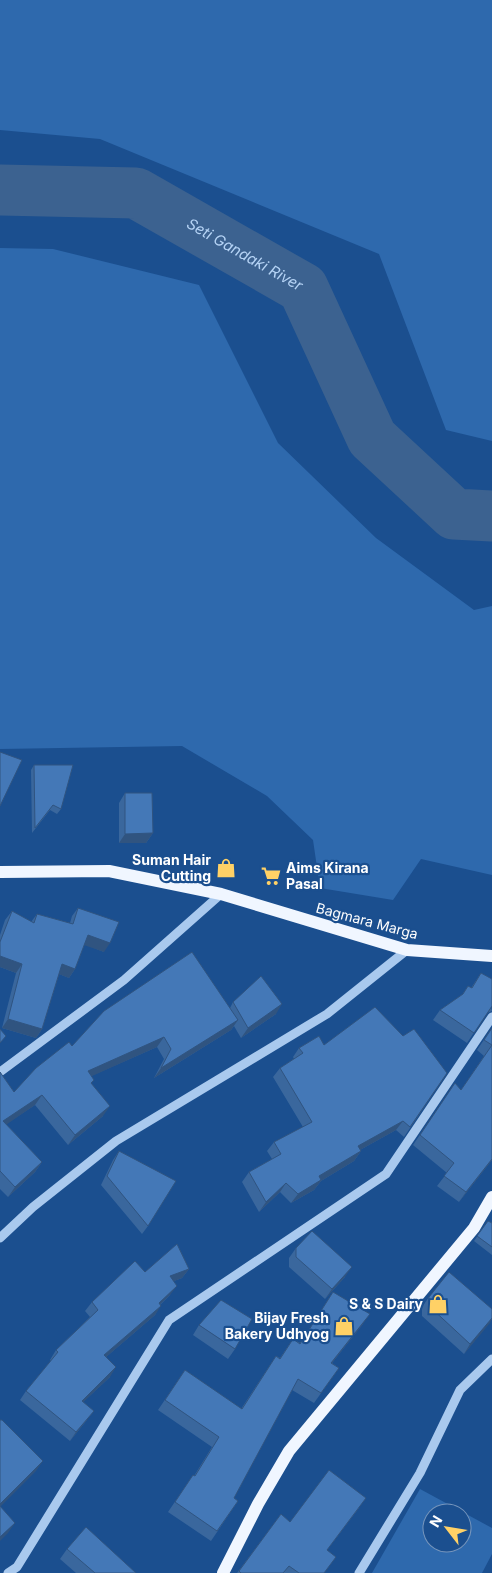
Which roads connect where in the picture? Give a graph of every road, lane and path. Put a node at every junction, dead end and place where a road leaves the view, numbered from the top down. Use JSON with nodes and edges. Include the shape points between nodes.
{"nodes":[{"id":1,"x":0,"y":872,"type":"edge"},
{"id":2,"x":221,"y":894,"type":"junction"},
{"id":3,"x":407,"y":950,"type":"junction"},
{"id":4,"x":492,"y":956,"type":"edge"},
{"id":5,"x":492,"y":1017,"type":"edge"},
{"id":6,"x":0,"y":1072,"type":"edge"},
{"id":7,"x":492,"y":1197,"type":"edge"},
{"id":8,"x":0,"y":1238,"type":"edge"},
{"id":9,"x":492,"y":1359,"type":"edge"},
{"id":10,"x":8,"y":1573,"type":"edge"},
{"id":11,"x":222,"y":1573,"type":"edge"},
{"id":12,"x":358,"y":1573,"type":"edge"}],
"edges":[{"from":1,"to":2,"type":"main road","name":"Bagmara Marga","via":[[109,871]]},
{"from":2,"to":3,"type":"main road","name":"Bagmara Marga"},
{"from":2,"to":6,"type":"street","via":[[124,980]]},
{"from":3,"to":4,"type":"main road","name":"Bagmara Marga"},
{"from":3,"to":8,"type":"street","via":[[327,1014],[116,1141],[33,1207]]},
{"from":5,"to":10,"type":"street","via":[[386,1174],[169,1320],[17,1567]]},
{"from":7,"to":11,"type":"main road","via":[[462,1244],[289,1451]]},
{"from":9,"to":12,"type":"street","via":[[460,1390],[420,1473]]}]}
